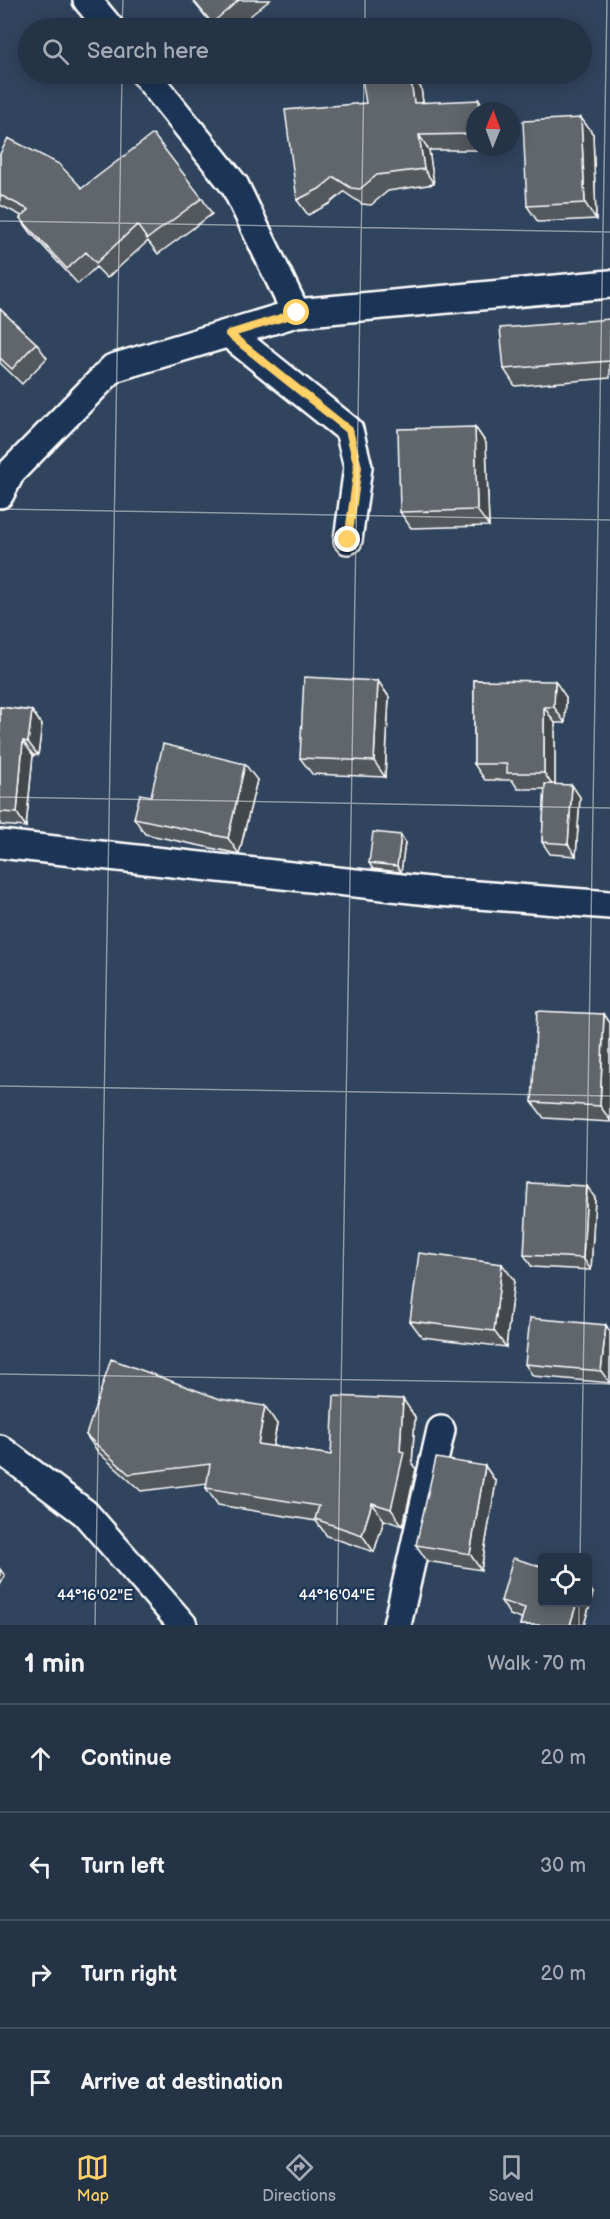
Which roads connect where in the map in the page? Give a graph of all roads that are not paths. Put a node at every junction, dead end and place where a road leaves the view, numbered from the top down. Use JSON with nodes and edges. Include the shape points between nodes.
{"nodes":[{"id":1,"x":87,"y":0,"type":"edge"},
{"id":2,"x":102,"y":18,"type":"edge"},
{"id":3,"x":153,"y":84,"type":"edge"},
{"id":4,"x":610,"y":284,"type":"edge"},
{"id":5,"x":297,"y":313,"type":"junction"},
{"id":6,"x":229,"y":334,"type":"junction"},
{"id":7,"x":0,"y":494,"type":"edge"},
{"id":8,"x":348,"y":540,"type":"dead end"},
{"id":9,"x":0,"y":844,"type":"edge"},
{"id":10,"x":610,"y":905,"type":"edge"},
{"id":11,"x":441,"y":1430,"type":"dead end"},
{"id":12,"x":0,"y":1449,"type":"edge"},
{"id":13,"x":183,"y":1625,"type":"edge"},
{"id":14,"x":397,"y":1625,"type":"edge"}],
"edges":[{"from":1,"to":2,"type":"street"},
{"from":3,"to":5,"type":"street","via":[[235,186]]},
{"from":4,"to":5,"type":"street"},
{"from":5,"to":6,"type":"street"},
{"from":6,"to":7,"type":"street","via":[[113,368],[11,472]]},
{"from":6,"to":8,"type":"street","via":[[349,430],[358,467]]},
{"from":9,"to":10,"type":"street","via":[[438,891]]},
{"from":11,"to":14,"type":"street"},
{"from":12,"to":13,"type":"street","via":[[86,1513]]}]}
